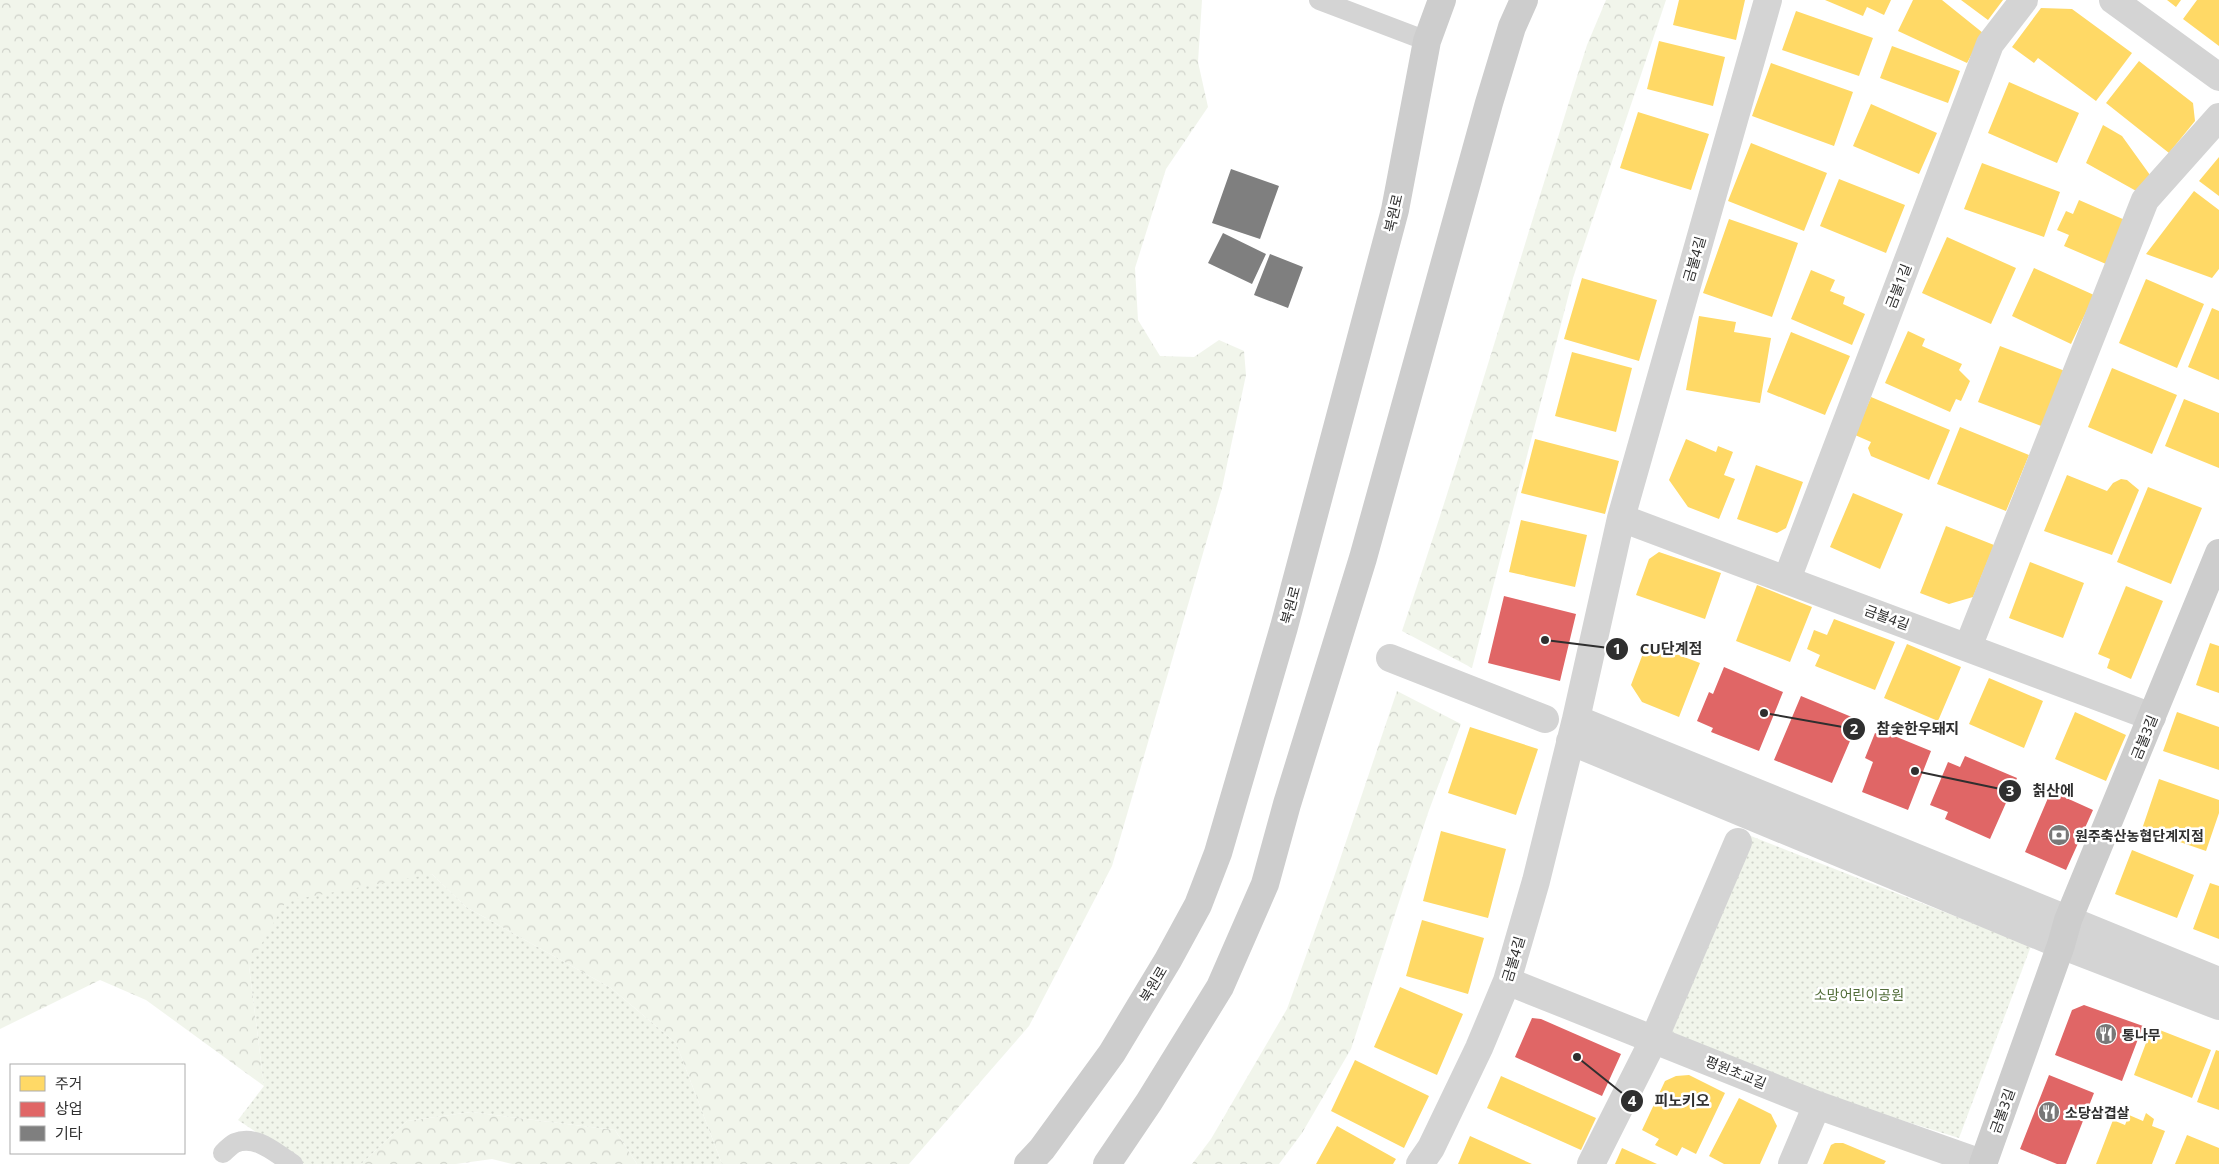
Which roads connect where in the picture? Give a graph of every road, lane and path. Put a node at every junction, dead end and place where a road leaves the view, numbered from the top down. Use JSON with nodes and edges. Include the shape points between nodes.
{"nodes":[{"id":1,"x":1319,"y":0,"type":"edge"},
{"id":2,"x":1442,"y":0,"type":"edge"},
{"id":3,"x":1524,"y":0,"type":"edge"},
{"id":4,"x":1768,"y":0,"type":"edge"},
{"id":5,"x":2024,"y":0,"type":"edge"},
{"id":6,"x":2113,"y":0,"type":"edge"},
{"id":7,"x":1427,"y":41,"type":"junction"},
{"id":8,"x":2219,"y":77,"type":"edge"},
{"id":9,"x":2219,"y":117,"type":"edge"},
{"id":10,"x":1621,"y":518,"type":"junction"},
{"id":11,"x":2219,"y":553,"type":"edge"},
{"id":12,"x":1787,"y":580,"type":"junction"},
{"id":13,"x":1968,"y":647,"type":"junction"},
{"id":14,"x":1390,"y":658,"type":"dead end"},
{"id":15,"x":2152,"y":717,"type":"junction"},
{"id":16,"x":1545,"y":719,"type":"dead end"},
{"id":17,"x":1573,"y":730,"type":"junction"},
{"id":18,"x":1738,"y":842,"type":"dead end"},
{"id":19,"x":2065,"y":932,"type":"junction"},
{"id":20,"x":1507,"y":981,"type":"junction"},
{"id":21,"x":2219,"y":981,"type":"edge"},
{"id":22,"x":2219,"y":1006,"type":"edge"},
{"id":23,"x":1654,"y":1038,"type":"junction"},
{"id":24,"x":1817,"y":1105,"type":"junction"},
{"id":25,"x":223,"y":1153,"type":"dead end"},
{"id":26,"x":290,"y":1162,"type":"edge"},
{"id":27,"x":1028,"y":1164,"type":"edge"},
{"id":28,"x":1107,"y":1164,"type":"edge"},
{"id":29,"x":1420,"y":1164,"type":"edge"},
{"id":30,"x":1591,"y":1164,"type":"edge"},
{"id":31,"x":1792,"y":1164,"type":"edge"},
{"id":32,"x":1983,"y":1164,"type":"edge"}],
"edges":[{"from":1,"to":7,"type":"lane"},
{"from":2,"to":7,"type":"street","name":"북원로"},
{"from":3,"to":28,"type":"street","via":[[1512,27],[1489,103],[1363,558],[1265,884],[1220,986]]},
{"from":4,"to":10,"type":"street","name":"금불4길"},
{"from":5,"to":12,"type":"street","name":"금불1길","via":[[1990,44]]},
{"from":6,"to":8,"type":"street"},
{"from":7,"to":27,"type":"street","name":"북원로","via":[[1395,210],[1284,627],[1218,853],[1198,905],[1112,1053],[1042,1150]]},
{"from":9,"to":13,"type":"street","via":[[2145,200]]},
{"from":10,"to":12,"type":"street","name":"금불4길"},
{"from":10,"to":17,"type":"street","name":"금불4길"},
{"from":11,"to":15,"type":"street","name":"금불3길"},
{"from":12,"to":13,"type":"street","name":"금불4길"},
{"from":13,"to":15,"type":"street","name":"금불4길"},
{"from":14,"to":16,"type":"street"},
{"from":15,"to":19,"type":"street","name":"금불3길"},
{"from":17,"to":19,"type":"street"},
{"from":17,"to":20,"type":"street","name":"금불4길","via":[[1536,881]]},
{"from":18,"to":23,"type":"street"},
{"from":19,"to":21,"type":"street"},
{"from":19,"to":22,"type":"street"},
{"from":19,"to":32,"type":"street","name":"금불3길"},
{"from":20,"to":23,"type":"street","name":"평원초교길"},
{"from":20,"to":29,"type":"street","name":"금불4길","via":[[1479,1048],[1431,1148]]},
{"from":23,"to":24,"type":"street","name":"평원초교길"},
{"from":23,"to":30,"type":"street"},
{"from":24,"to":31,"type":"street"},
{"from":24,"to":32,"type":"street","name":"평원초교길"},
{"from":25,"to":26,"type":"lane","via":[[235,1143],[249,1142],[264,1145]]}]}
